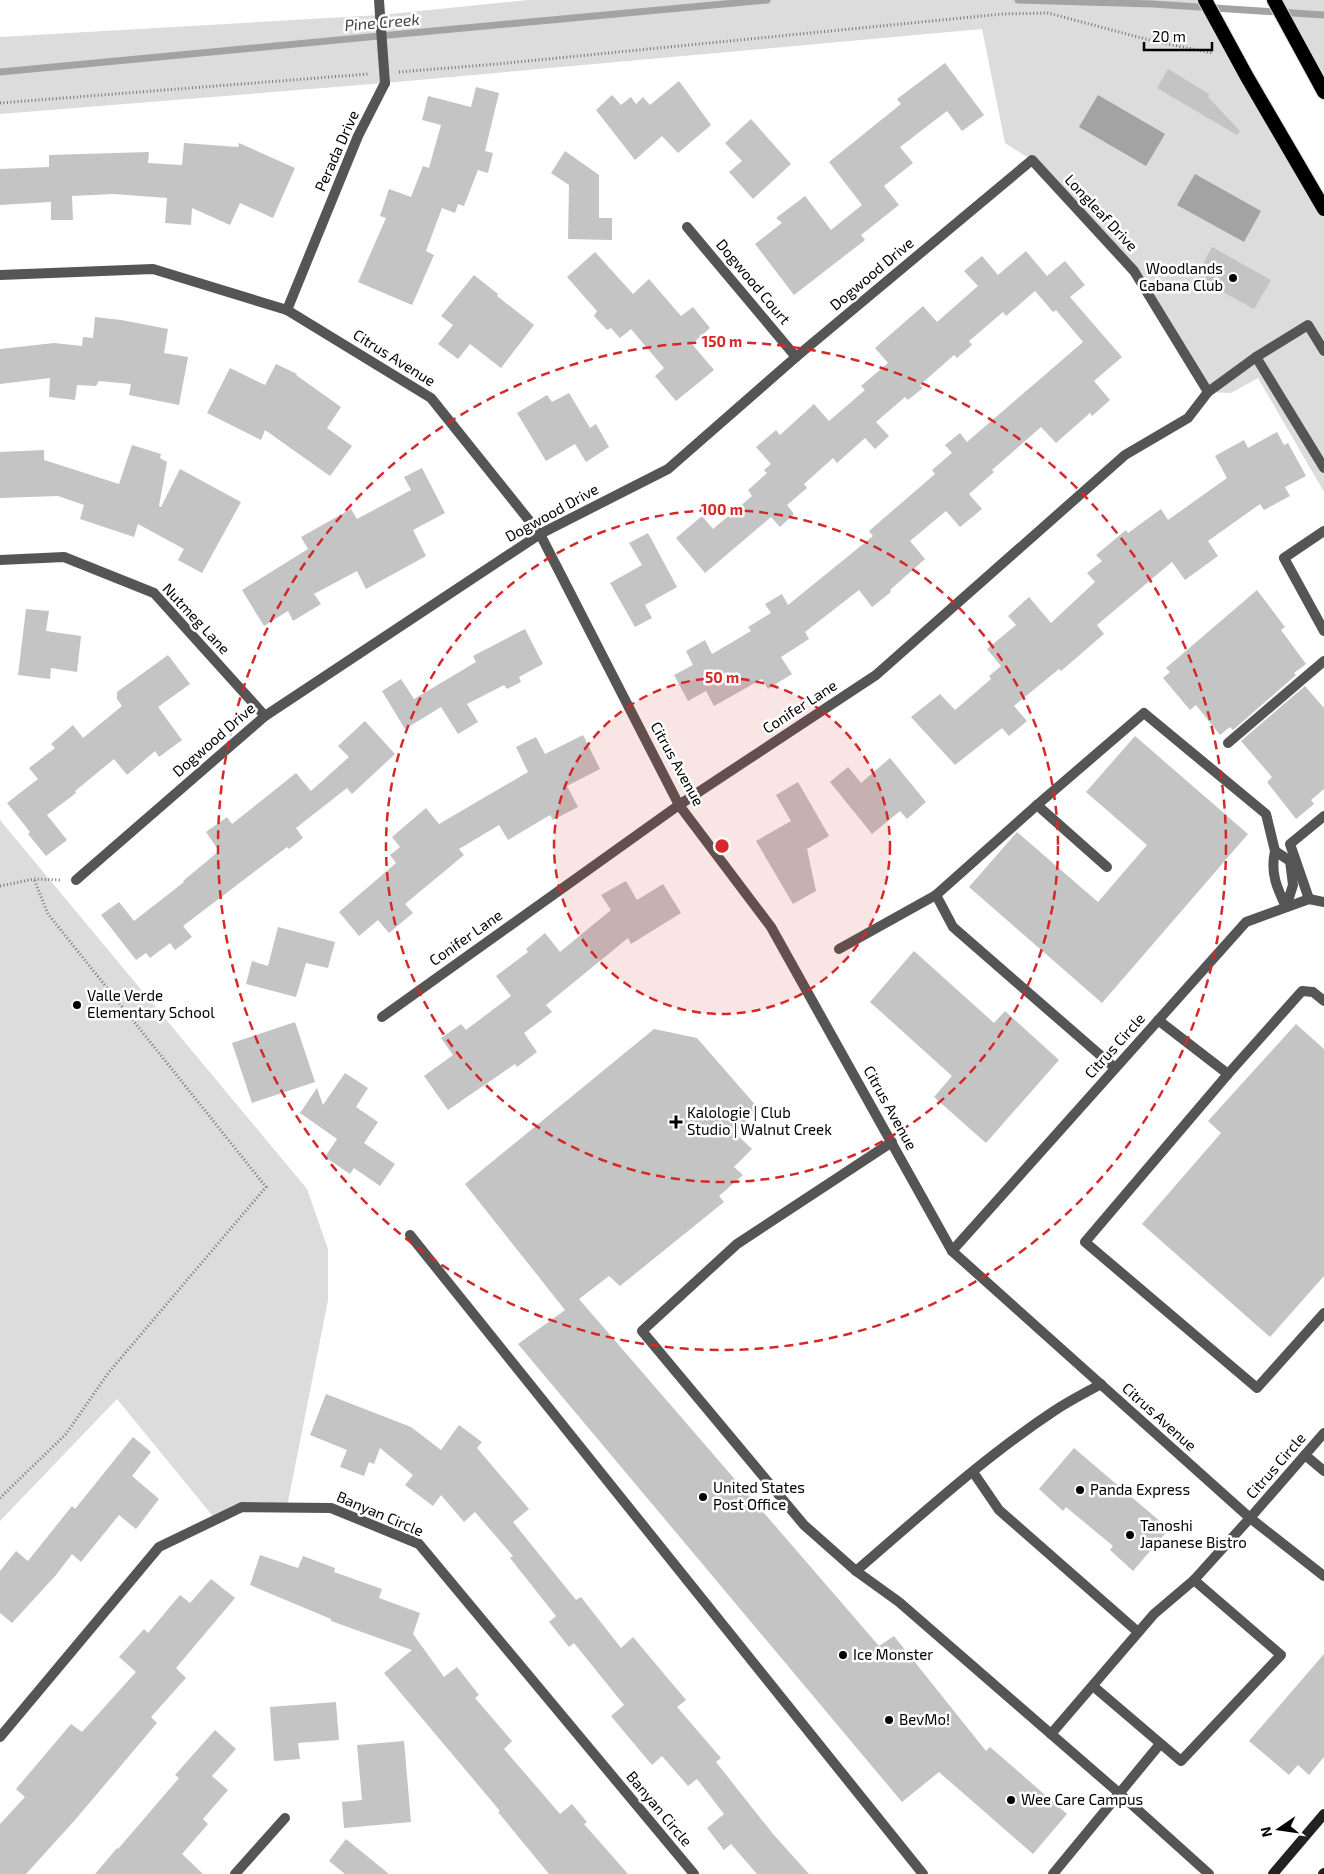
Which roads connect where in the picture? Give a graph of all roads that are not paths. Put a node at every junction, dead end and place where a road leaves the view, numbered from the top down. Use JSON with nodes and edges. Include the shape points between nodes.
{"nodes":[{"id":1,"x":379,"y":0,"type":"edge"},
{"id":2,"x":1204,"y":0,"type":"edge"},
{"id":3,"x":1274,"y":0,"type":"edge"},
{"id":4,"x":1324,"y":92,"type":"edge"},
{"id":5,"x":1032,"y":160,"type":"joint"},
{"id":6,"x":1324,"y":210,"type":"edge"},
{"id":7,"x":686,"y":227,"type":"dead end"},
{"id":8,"x":0,"y":275,"type":"edge"},
{"id":9,"x":287,"y":310,"type":"junction"},
{"id":10,"x":1324,"y":351,"type":"edge"},
{"id":11,"x":796,"y":357,"type":"junction"},
{"id":12,"x":1256,"y":357,"type":"junction"},
{"id":13,"x":1208,"y":392,"type":"junction"},
{"id":14,"x":1324,"y":468,"type":"edge"},
{"id":15,"x":1324,"y":531,"type":"edge"},
{"id":16,"x":540,"y":534,"type":"junction"},
{"id":17,"x":0,"y":560,"type":"edge"},
{"id":18,"x":1324,"y":631,"type":"edge"},
{"id":19,"x":1324,"y":661,"type":"edge"},
{"id":20,"x":264,"y":716,"type":"junction"},
{"id":21,"x":1228,"y":743,"type":"dead end"},
{"id":22,"x":679,"y":805,"type":"junction"},
{"id":23,"x":1037,"y":805,"type":"junction"},
{"id":24,"x":1324,"y":816,"type":"edge"},
{"id":25,"x":1275,"y":851,"type":"junction"},
{"id":26,"x":1106,"y":866,"type":"dead end"},
{"id":27,"x":76,"y":880,"type":"road end"},
{"id":28,"x":936,"y":896,"type":"junction"},
{"id":29,"x":1309,"y":898,"type":"junction"},
{"id":30,"x":1324,"y":902,"type":"edge"},
{"id":31,"x":1286,"y":907,"type":"junction"},
{"id":32,"x":839,"y":949,"type":"dead end"},
{"id":33,"x":1324,"y":1001,"type":"edge"},
{"id":34,"x":382,"y":1016,"type":"dead end"},
{"id":35,"x":1158,"y":1020,"type":"junction"},
{"id":36,"x":1115,"y":1068,"type":"junction"},
{"id":37,"x":1228,"y":1074,"type":"junction"},
{"id":38,"x":892,"y":1142,"type":"junction"},
{"id":39,"x":410,"y":1235,"type":"dead end"},
{"id":40,"x":952,"y":1251,"type":"junction"},
{"id":41,"x":1324,"y":1313,"type":"edge"},
{"id":42,"x":1101,"y":1384,"type":"junction"},
{"id":43,"x":1324,"y":1433,"type":"edge"},
{"id":44,"x":1305,"y":1455,"type":"junction"},
{"id":45,"x":1324,"y":1471,"type":"edge"},
{"id":46,"x":973,"y":1472,"type":"junction"},
{"id":47,"x":1250,"y":1518,"type":"junction"},
{"id":48,"x":856,"y":1571,"type":"junction"},
{"id":49,"x":1324,"y":1576,"type":"edge"},
{"id":50,"x":1194,"y":1580,"type":"junction"},
{"id":51,"x":1138,"y":1632,"type":"junction"},
{"id":52,"x":1093,"y":1686,"type":"junction"},
{"id":53,"x":1051,"y":1734,"type":"junction"},
{"id":54,"x":0,"y":1737,"type":"edge"},
{"id":55,"x":1160,"y":1744,"type":"junction"},
{"id":56,"x":1119,"y":1793,"type":"junction"},
{"id":57,"x":1324,"y":1814,"type":"edge"},
{"id":58,"x":286,"y":1818,"type":"dead end"},
{"id":59,"x":235,"y":1874,"type":"edge"},
{"id":60,"x":694,"y":1874,"type":"edge"},
{"id":61,"x":923,"y":1874,"type":"edge"},
{"id":62,"x":1052,"y":1874,"type":"edge"},
{"id":63,"x":1209,"y":1874,"type":"edge"},
{"id":64,"x":1273,"y":1874,"type":"edge"}],
"edges":[{"from":1,"to":9,"type":"street","name":"Perada Drive","bridge":true,"via":[[385,84],[358,136]]},
{"from":2,"to":6,"type":"highway"},
{"from":3,"to":4,"type":"highway"},
{"from":5,"to":11,"type":"street","name":"Dogwood Drive"},
{"from":5,"to":13,"type":"street","name":"Longleaf Drive","via":[[1134,271]]},
{"from":7,"to":11,"type":"street","name":"Dogwood Court"},
{"from":8,"to":9,"type":"street","name":"Citrus Avenue","via":[[153,268]]},
{"from":9,"to":16,"type":"street","name":"Citrus Avenue","via":[[431,398]]},
{"from":10,"to":12,"type":"street","name":"Conifer Lane","via":[[1308,325]]},
{"from":11,"to":16,"type":"street","name":"Dogwood Drive","via":[[668,469]]},
{"from":12,"to":13,"type":"street","name":"Conifer Lane"},
{"from":12,"to":14,"type":"street"},
{"from":13,"to":22,"type":"street","name":"Conifer Lane","via":[[1188,418],[1126,455],[876,675]]},
{"from":15,"to":18,"type":"street","via":[[1284,558]]},
{"from":16,"to":20,"type":"street","name":"Dogwood Drive"},
{"from":16,"to":22,"type":"street","name":"Citrus Avenue"},
{"from":17,"to":20,"type":"street","name":"Nutmeg Lane","via":[[64,557],[154,593]]},
{"from":19,"to":21,"type":"street"},
{"from":20,"to":27,"type":"street","name":"Dogwood Drive"},
{"from":22,"to":34,"type":"street","name":"Conifer Lane"},
{"from":22,"to":38,"type":"street","name":"Citrus Avenue","via":[[771,927]]},
{"from":23,"to":25,"type":"street","via":[[1144,713],[1266,814]]},
{"from":23,"to":26,"type":"street"},
{"from":23,"to":28,"type":"street"},
{"from":24,"to":29,"type":"street","via":[[1290,844]]},
{"from":25,"to":31,"type":"street","via":[[1272,865],[1276,887]]},
{"from":25,"to":31,"type":"street","via":[[1290,862],[1293,885]]},
{"from":28,"to":32,"type":"street"},
{"from":28,"to":36,"type":"street","via":[[953,927]]},
{"from":29,"to":30,"type":"street"},
{"from":29,"to":31,"type":"street","name":"Citrus Circle"},
{"from":31,"to":35,"type":"street","name":"Citrus Circle","via":[[1246,922]]},
{"from":33,"to":37,"type":"street","via":[[1313,992],[1302,991]]},
{"from":35,"to":36,"type":"street","name":"Citrus Circle"},
{"from":35,"to":37,"type":"street"},
{"from":36,"to":40,"type":"street","name":"Citrus Circle"},
{"from":37,"to":41,"type":"street","via":[[1085,1242],[1257,1388]]},
{"from":38,"to":40,"type":"street","name":"Citrus Avenue"},
{"from":38,"to":48,"type":"street","via":[[737,1244],[642,1331],[804,1525]]},
{"from":39,"to":61,"type":"street"},
{"from":40,"to":42,"type":"street","name":"Citrus Avenue"},
{"from":42,"to":46,"type":"street","via":[[1055,1410]]},
{"from":42,"to":47,"type":"street","name":"Citrus Avenue"},
{"from":43,"to":44,"type":"street","name":"Citrus Circle"},
{"from":44,"to":45,"type":"street"},
{"from":44,"to":47,"type":"street","name":"Citrus Circle"},
{"from":46,"to":48,"type":"street"},
{"from":46,"to":51,"type":"street","via":[[999,1510]]},
{"from":47,"to":49,"type":"street","name":"Citrus Avenue"},
{"from":47,"to":50,"type":"street","name":"Citrus Circle"},
{"from":48,"to":53,"type":"street","via":[[899,1602]]},
{"from":50,"to":51,"type":"street","name":"Citrus Circle"},
{"from":50,"to":55,"type":"street","via":[[1281,1655],[1181,1761]]},
{"from":51,"to":52,"type":"street","name":"Citrus Circle"},
{"from":52,"to":53,"type":"street","name":"Citrus Circle"},
{"from":52,"to":55,"type":"street"},
{"from":53,"to":56,"type":"street"},
{"from":54,"to":60,"type":"street","name":"Banyan Circle","via":[[159,1547],[242,1507],[331,1508],[419,1544]]},
{"from":55,"to":56,"type":"street"},
{"from":56,"to":62,"type":"street"},
{"from":56,"to":63,"type":"street"},
{"from":57,"to":64,"type":"main road"},
{"from":58,"to":59,"type":"street"}]}
